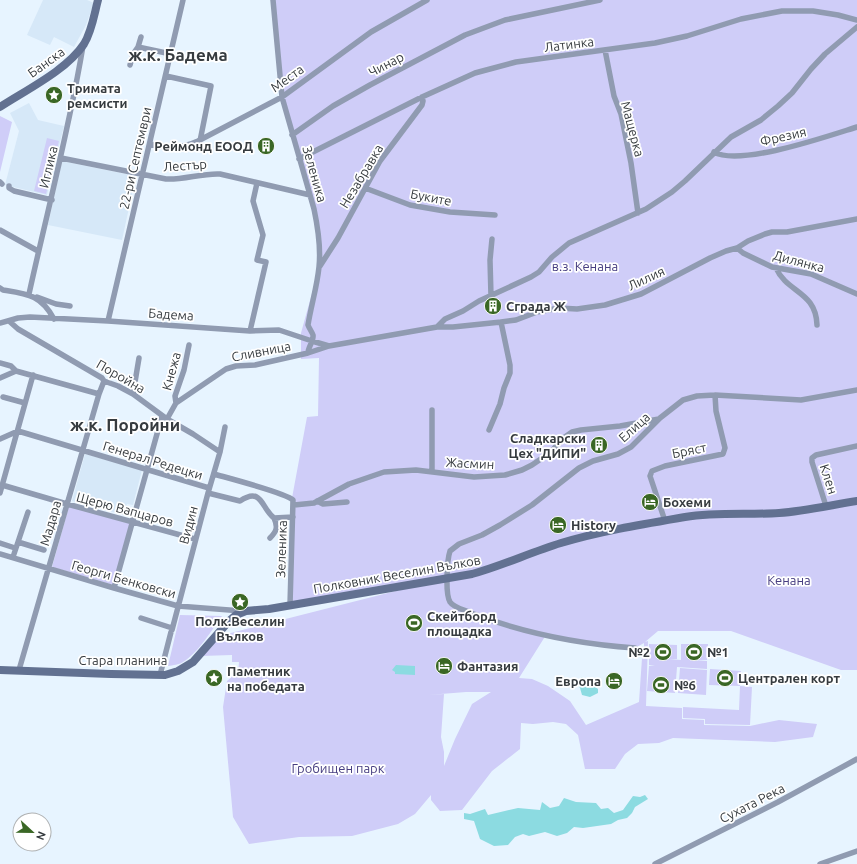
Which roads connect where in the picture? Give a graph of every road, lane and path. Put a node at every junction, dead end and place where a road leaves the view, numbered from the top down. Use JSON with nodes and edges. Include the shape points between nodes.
{"nodes":[{"id":1,"x":98,"y":0,"type":"edge"},
{"id":2,"x":183,"y":0,"type":"edge"},
{"id":3,"x":274,"y":0,"type":"edge"},
{"id":4,"x":427,"y":0,"type":"edge"},
{"id":5,"x":600,"y":0,"type":"edge"},
{"id":6,"x":857,"y":20,"type":"edge"},
{"id":7,"x":857,"y":27,"type":"edge"},
{"id":8,"x":141,"y":37,"type":"dead end"},
{"id":9,"x":84,"y":44,"type":"junction"},
{"id":10,"x":138,"y":47,"type":"junction"},
{"id":11,"x":605,"y":50,"type":"junction"},
{"id":12,"x":170,"y":54,"type":"junction"},
{"id":13,"x":130,"y":66,"type":"dead end"},
{"id":14,"x":166,"y":76,"type":"junction"},
{"id":15,"x":422,"y":96,"type":"junction"},
{"id":16,"x":282,"y":97,"type":"junction"},
{"id":17,"x":0,"y":108,"type":"edge"},
{"id":18,"x":857,"y":127,"type":"edge"},
{"id":19,"x":292,"y":135,"type":"junction"},
{"id":20,"x":200,"y":141,"type":"junction"},
{"id":21,"x":150,"y":144,"type":"junction"},
{"id":22,"x":714,"y":152,"type":"junction"},
{"id":23,"x":62,"y":158,"type":"junction"},
{"id":24,"x":299,"y":159,"type":"junction"},
{"id":25,"x":143,"y":175,"type":"junction"},
{"id":26,"x":257,"y":183,"type":"junction"},
{"id":27,"x":9,"y":186,"type":"dead end"},
{"id":28,"x":365,"y":188,"type":"junction"},
{"id":29,"x":310,"y":195,"type":"junction"},
{"id":30,"x":52,"y":200,"type":"junction"},
{"id":31,"x":638,"y":213,"type":"junction"},
{"id":32,"x":495,"y":215,"type":"dead end"},
{"id":33,"x":857,"y":219,"type":"edge"},
{"id":34,"x":0,"y":230,"type":"edge"},
{"id":35,"x":492,"y":239,"type":"dead end"},
{"id":36,"x":737,"y":248,"type":"junction"},
{"id":37,"x":38,"y":251,"type":"junction"},
{"id":38,"x":319,"y":268,"type":"junction"},
{"id":39,"x":776,"y":268,"type":"junction"},
{"id":40,"x":0,"y":288,"type":"edge"},
{"id":41,"x":857,"y":294,"type":"edge"},
{"id":42,"x":30,"y":295,"type":"junction"},
{"id":43,"x":491,"y":296,"type":"junction"},
{"id":44,"x":70,"y":306,"type":"dead end"},
{"id":45,"x":54,"y":319,"type":"junction"},
{"id":46,"x":9,"y":321,"type":"junction"},
{"id":47,"x":108,"y":321,"type":"junction"},
{"id":48,"x":501,"y":322,"type":"junction"},
{"id":49,"x":0,"y":323,"type":"edge"},
{"id":50,"x":817,"y":325,"type":"dead end"},
{"id":51,"x":437,"y":327,"type":"junction"},
{"id":52,"x":250,"y":331,"type":"junction"},
{"id":53,"x":312,"y":341,"type":"junction"},
{"id":54,"x":189,"y":345,"type":"dead end"},
{"id":55,"x":330,"y":346,"type":"junction"},
{"id":56,"x":308,"y":353,"type":"junction"},
{"id":57,"x":139,"y":358,"type":"dead end"},
{"id":58,"x":0,"y":363,"type":"edge"},
{"id":59,"x":16,"y":371,"type":"junction"},
{"id":60,"x":33,"y":375,"type":"junction"},
{"id":61,"x":0,"y":378,"type":"edge"},
{"id":62,"x":104,"y":381,"type":"junction"},
{"id":63,"x":857,"y":390,"type":"edge"},
{"id":64,"x":99,"y":394,"type":"junction"},
{"id":65,"x":134,"y":394,"type":"junction"},
{"id":66,"x":715,"y":396,"type":"junction"},
{"id":67,"x":3,"y":397,"type":"dead end"},
{"id":68,"x":25,"y":403,"type":"junction"},
{"id":69,"x":176,"y":403,"type":"junction"},
{"id":70,"x":432,"y":410,"type":"dead end"},
{"id":71,"x":165,"y":417,"type":"junction"},
{"id":72,"x":660,"y":418,"type":"junction"},
{"id":73,"x":225,"y":427,"type":"dead end"},
{"id":74,"x":489,"y":430,"type":"dead end"},
{"id":75,"x":18,"y":431,"type":"junction"},
{"id":76,"x":0,"y":439,"type":"edge"},
{"id":77,"x":857,"y":446,"type":"edge"},
{"id":78,"x":83,"y":450,"type":"junction"},
{"id":79,"x":220,"y":452,"type":"junction"},
{"id":80,"x":147,"y":469,"type":"junction"},
{"id":81,"x":432,"y":471,"type":"junction"},
{"id":82,"x":214,"y":474,"type":"junction"},
{"id":83,"x":2,"y":485,"type":"junction"},
{"id":84,"x":208,"y":490,"type":"junction"},
{"id":85,"x":0,"y":493,"type":"edge"},
{"id":86,"x":857,"y":501,"type":"edge"},
{"id":87,"x":317,"y":502,"type":"junction"},
{"id":88,"x":347,"y":502,"type":"dead end"},
{"id":89,"x":67,"y":504,"type":"junction"},
{"id":90,"x":294,"y":505,"type":"junction"},
{"id":91,"x":826,"y":506,"type":"junction"},
{"id":92,"x":28,"y":512,"type":"dead end"},
{"id":93,"x":293,"y":517,"type":"junction"},
{"id":94,"x":274,"y":518,"type":"junction"},
{"id":95,"x":132,"y":521,"type":"junction"},
{"id":96,"x":665,"y":521,"type":"junction"},
{"id":97,"x":270,"y":538,"type":"dead end"},
{"id":98,"x":195,"y":539,"type":"junction"},
{"id":99,"x":0,"y":543,"type":"edge"},
{"id":100,"x":17,"y":545,"type":"junction"},
{"id":101,"x":44,"y":550,"type":"dead end"},
{"id":102,"x":0,"y":554,"type":"edge"},
{"id":103,"x":13,"y":558,"type":"junction"},
{"id":104,"x":49,"y":568,"type":"junction"},
{"id":105,"x":447,"y":579,"type":"junction"},
{"id":106,"x":114,"y":588,"type":"junction"},
{"id":107,"x":290,"y":605,"type":"junction"},
{"id":108,"x":178,"y":606,"type":"junction"},
{"id":109,"x":246,"y":611,"type":"junction"},
{"id":110,"x":141,"y":618,"type":"dead end"},
{"id":111,"x":172,"y":630,"type":"junction"},
{"id":112,"x":635,"y":648,"type":"dead end"},
{"id":113,"x":0,"y":670,"type":"edge"},
{"id":114,"x":20,"y":670,"type":"junction"},
{"id":115,"x":160,"y":675,"type":"junction"},
{"id":116,"x":857,"y":759,"type":"edge"},
{"id":117,"x":857,"y":851,"type":"edge"},
{"id":118,"x":655,"y":864,"type":"edge"},
{"id":119,"x":820,"y":864,"type":"edge"}],
"edges":[{"from":1,"to":9,"type":"main road","name":"Банска"},
{"from":2,"to":12,"type":"street","name":"22-ри Септември"},
{"from":3,"to":16,"type":"street","name":"Зеленика"},
{"from":4,"to":16,"type":"street","name":"Места","via":[[371,32]]},
{"from":5,"to":19,"type":"street","name":"Чинар","via":[[480,28],[333,106]]},
{"from":6,"to":11,"type":"street","name":"Латинка","via":[[813,10],[782,12],[741,19],[674,39]]},
{"from":7,"to":22,"type":"street","via":[[825,54],[778,106],[761,120],[731,137]]},
{"from":8,"to":10,"type":"street"},
{"from":9,"to":17,"type":"main road","name":"Банска","via":[[68,62]]},
{"from":9,"to":23,"type":"street","name":"Иглика"},
{"from":10,"to":12,"type":"street"},
{"from":10,"to":13,"type":"street"},
{"from":11,"to":15,"type":"street","name":"Латинка","via":[[495,67]]},
{"from":11,"to":31,"type":"street","name":"Мащерка","via":[[630,156]]},
{"from":12,"to":14,"type":"street","name":"22-ри Септември"},
{"from":14,"to":20,"type":"street","via":[[211,86]]},
{"from":14,"to":21,"type":"street","name":"22-ри Септември"},
{"from":15,"to":24,"type":"street","name":"Латинка"},
{"from":15,"to":28,"type":"street","name":"Незабравка","via":[[422,105],[380,161]]},
{"from":16,"to":19,"type":"street","name":"Зеленика"},
{"from":16,"to":20,"type":"street","name":"Места"},
{"from":18,"to":22,"type":"street","name":"Фрезия","via":[[792,147],[753,154],[732,157]]},
{"from":19,"to":24,"type":"street","name":"Зеленика"},
{"from":20,"to":21,"type":"street","name":"Места","via":[[177,148]]},
{"from":21,"to":25,"type":"street","name":"22-ри Септември"},
{"from":22,"to":31,"type":"street","via":[[672,192]]},
{"from":23,"to":25,"type":"street","name":"Лестър"},
{"from":23,"to":30,"type":"street","name":"Иглика"},
{"from":24,"to":29,"type":"street","name":"Зеленика"},
{"from":25,"to":26,"type":"street","name":"Лестър","via":[[175,179],[214,174]]},
{"from":25,"to":47,"type":"street","name":"22-ри Септември"},
{"from":26,"to":29,"type":"street","name":"Лестър"},
{"from":26,"to":52,"type":"street","via":[[253,201],[263,234],[257,260],[266,262]]},
{"from":27,"to":30,"type":"street","via":[[14,191]]},
{"from":28,"to":32,"type":"street","name":"Буките","via":[[410,205],[450,212]]},
{"from":28,"to":38,"type":"street","name":"Незабравка"},
{"from":29,"to":38,"type":"street","name":"Зеленика","via":[[319,238]]},
{"from":30,"to":37,"type":"street","name":"Иглика"},
{"from":31,"to":43,"type":"street","via":[[569,243],[535,274]]},
{"from":33,"to":36,"type":"street","name":"Лилия","via":[[787,232],[772,232]]},
{"from":34,"to":37,"type":"street"},
{"from":35,"to":43,"type":"street"},
{"from":36,"to":39,"type":"street","name":"Дилянка"},
{"from":36,"to":48,"type":"street","name":"Лилия","via":[[710,258],[631,298],[588,309],[550,309]]},
{"from":37,"to":42,"type":"street","name":"Иглика"},
{"from":38,"to":53,"type":"street","name":"Зеленика","via":[[308,325],[313,336]]},
{"from":39,"to":41,"type":"street","name":"Дилянка","via":[[811,274]]},
{"from":39,"to":50,"type":"street","via":[[782,278],[809,301],[816,312]]},
{"from":40,"to":42,"type":"street"},
{"from":42,"to":44,"type":"street"},
{"from":42,"to":45,"type":"street","via":[[50,310]]},
{"from":43,"to":51,"type":"street","via":[[445,319]]},
{"from":45,"to":46,"type":"street","name":"Бадема","via":[[30,317]]},
{"from":45,"to":47,"type":"street","name":"Бадема"},
{"from":46,"to":49,"type":"street","name":"Бадема"},
{"from":46,"to":62,"type":"street","name":"Поройна"},
{"from":47,"to":52,"type":"street","name":"Бадема"},
{"from":48,"to":51,"type":"street","name":"Лилия"},
{"from":48,"to":74,"type":"street","via":[[510,373]]},
{"from":51,"to":55,"type":"street","name":"Сливница"},
{"from":52,"to":53,"type":"street","name":"Бадема","via":[[279,330]]},
{"from":53,"to":55,"type":"street","name":"Бадема"},
{"from":53,"to":56,"type":"street","name":"Зеленика"},
{"from":54,"to":69,"type":"street","name":"Кнежа","via":[[175,396]]},
{"from":55,"to":56,"type":"street","name":"Сливница"},
{"from":56,"to":69,"type":"street","name":"Сливница","via":[[226,369]]},
{"from":57,"to":65,"type":"street"},
{"from":58,"to":59,"type":"street","via":[[11,366]]},
{"from":59,"to":60,"type":"street"},
{"from":59,"to":61,"type":"street"},
{"from":60,"to":64,"type":"street"},
{"from":60,"to":68,"type":"street"},
{"from":62,"to":64,"type":"street","name":"Мадара"},
{"from":62,"to":65,"type":"street","name":"Поройна"},
{"from":63,"to":66,"type":"street","name":"Елица","via":[[801,400]]},
{"from":64,"to":78,"type":"street","name":"Мадара"},
{"from":65,"to":71,"type":"street","name":"Поройна"},
{"from":66,"to":72,"type":"street","name":"Елица","via":[[697,396],[683,400]]},
{"from":66,"to":96,"type":"street","name":"Бряст","via":[[725,448],[723,454],[665,466],[651,473]]},
{"from":67,"to":68,"type":"street"},
{"from":68,"to":75,"type":"street"},
{"from":69,"to":71,"type":"street","name":"Сливница"},
{"from":70,"to":81,"type":"street"},
{"from":71,"to":79,"type":"street","name":"Поройна"},
{"from":71,"to":80,"type":"street","name":"Сливница"},
{"from":72,"to":81,"type":"street","name":"Жасмин","via":[[648,422],[572,432],[532,466],[505,475],[474,477]]},
{"from":72,"to":105,"type":"street","name":"Елица","via":[[631,447],[579,468],[500,525],[454,546],[449,554]]},
{"from":73,"to":79,"type":"street","name":"Видин"},
{"from":75,"to":76,"type":"street"},
{"from":75,"to":78,"type":"street","name":"Генерал Редецки"},
{"from":75,"to":83,"type":"street"},
{"from":77,"to":91,"type":"street","name":"Клен","via":[[812,458]]},
{"from":78,"to":80,"type":"street","name":"Генерал Редецки"},
{"from":78,"to":89,"type":"street","name":"Мадара"},
{"from":79,"to":82,"type":"street","name":"Видин"},
{"from":80,"to":84,"type":"street","name":"Генерал Редецки"},
{"from":80,"to":95,"type":"street","name":"Сливница"},
{"from":81,"to":87,"type":"street","name":"Жасмин","via":[[384,472],[349,484]]},
{"from":82,"to":84,"type":"street","name":"Видин"},
{"from":82,"to":90,"type":"street","name":"Зеленика","via":[[289,497]]},
{"from":83,"to":85,"type":"street"},
{"from":83,"to":89,"type":"street","name":"Щерю Вапцаров"},
{"from":84,"to":94,"type":"street","name":"Генерал Редецки","via":[[240,501],[248,496],[255,496]]},
{"from":84,"to":98,"type":"street","name":"Видин"},
{"from":86,"to":91,"type":"main road","name":"Полковник Веселин Вълков"},
{"from":87,"to":88,"type":"street"},
{"from":87,"to":90,"type":"street","name":"Жасмин"},
{"from":89,"to":95,"type":"street","name":"Щерю Вапцаров"},
{"from":89,"to":104,"type":"street","name":"Мадара"},
{"from":90,"to":93,"type":"street","name":"Зеленика"},
{"from":91,"to":96,"type":"main road","name":"Полковник Веселин Вълков","via":[[779,513],[712,514]]},
{"from":92,"to":100,"type":"street"},
{"from":93,"to":94,"type":"street"},
{"from":93,"to":107,"type":"street","name":"Зеленика"},
{"from":94,"to":97,"type":"street","via":[[277,525],[275,533]]},
{"from":95,"to":98,"type":"street","name":"Щерю Вапцаров"},
{"from":95,"to":106,"type":"street","name":"Сливница"},
{"from":96,"to":105,"type":"main road","name":"Полковник Веселин Вълков","via":[[574,539],[488,570]]},
{"from":98,"to":108,"type":"street","name":"Видин"},
{"from":99,"to":100,"type":"street"},
{"from":100,"to":101,"type":"street"},
{"from":100,"to":103,"type":"street"},
{"from":102,"to":103,"type":"street","name":"Георги Бенковски"},
{"from":103,"to":104,"type":"street","name":"Георги Бенковски"},
{"from":104,"to":106,"type":"street","name":"Георги Бенковски"},
{"from":104,"to":114,"type":"street","name":"Мадара"},
{"from":105,"to":107,"type":"main road","name":"Полковник Веселин Вълков"},
{"from":105,"to":112,"type":"street","name":"Елица","via":[[447,596],[451,603],[460,609],[546,635]]},
{"from":106,"to":108,"type":"street","name":"Георги Бенковски"},
{"from":107,"to":109,"type":"main road","name":"Полковник Веселин Вълков"},
{"from":108,"to":109,"type":"street","name":"Георги Бенковски"},
{"from":108,"to":111,"type":"street","name":"Видин"},
{"from":109,"to":115,"type":"main road","name":"Стара планина","via":[[229,621],[200,656],[186,667]]},
{"from":110,"to":111,"type":"street"},
{"from":111,"to":115,"type":"street","name":"Видин"},
{"from":113,"to":114,"type":"main road","name":"Стара планина"},
{"from":114,"to":115,"type":"main road","name":"Стара планина"},
{"from":116,"to":118,"type":"street","name":"Сухата Река"},
{"from":117,"to":119,"type":"street"}]}
